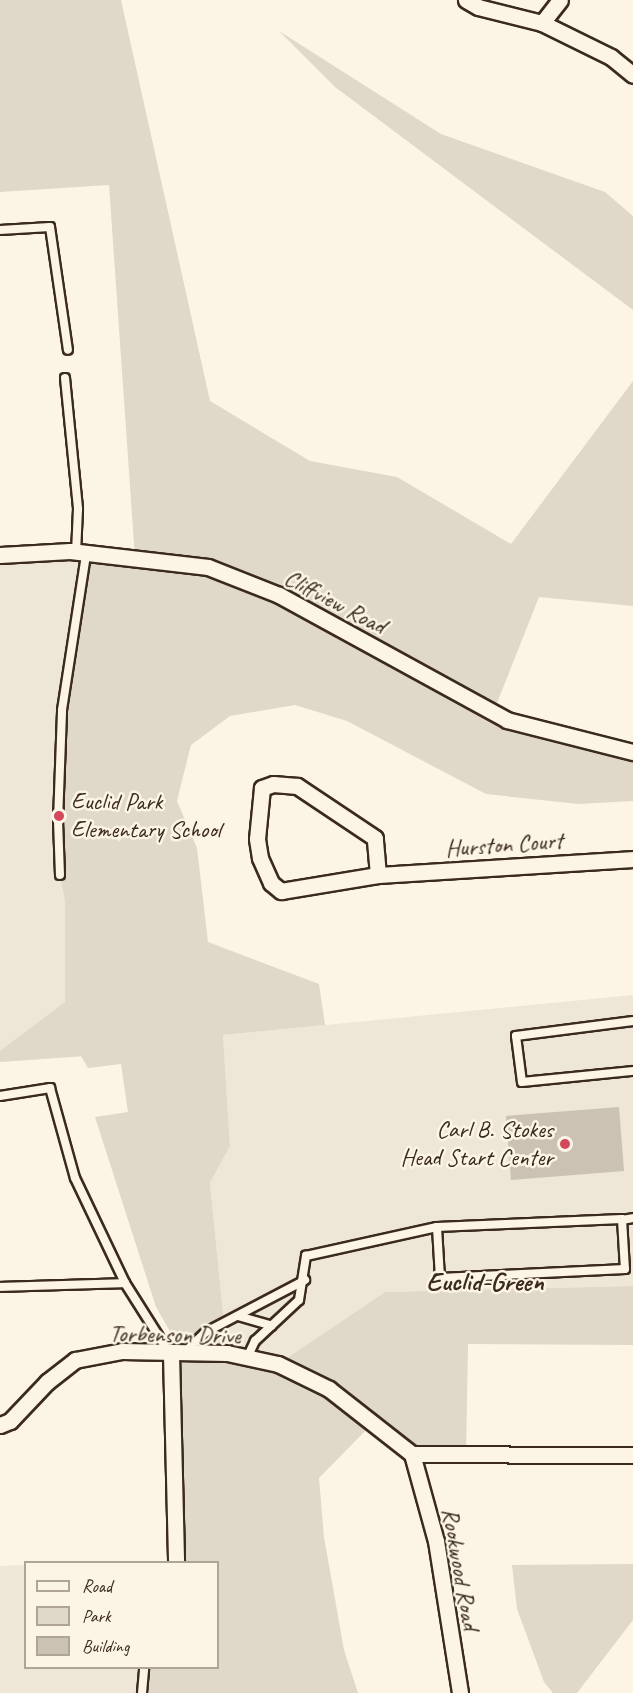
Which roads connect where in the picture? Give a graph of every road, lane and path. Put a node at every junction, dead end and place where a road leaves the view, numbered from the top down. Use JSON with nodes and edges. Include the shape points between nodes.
{"nodes":[{"id":1,"x":466,"y":0,"type":"edge"},
{"id":2,"x":560,"y":0,"type":"edge"},
{"id":3,"x":543,"y":23,"type":"junction"},
{"id":4,"x":633,"y":75,"type":"edge"},
{"id":5,"x":0,"y":230,"type":"edge"},
{"id":6,"x":68,"y":350,"type":"dead end"},
{"id":7,"x":64,"y":378,"type":"dead end"},
{"id":8,"x":81,"y":554,"type":"junction"},
{"id":9,"x":0,"y":555,"type":"edge"},
{"id":10,"x":633,"y":752,"type":"edge"},
{"id":11,"x":633,"y":859,"type":"edge"},
{"id":12,"x":60,"y":875,"type":"dead end"},
{"id":13,"x":378,"y":875,"type":"junction"},
{"id":14,"x":633,"y":1021,"type":"edge"},
{"id":15,"x":633,"y":1071,"type":"edge"},
{"id":16,"x":0,"y":1096,"type":"edge"},
{"id":17,"x":633,"y":1218,"type":"edge"},
{"id":18,"x":622,"y":1220,"type":"junction"},
{"id":19,"x":436,"y":1227,"type":"junction"},
{"id":20,"x":305,"y":1280,"type":"junction"},
{"id":21,"x":125,"y":1283,"type":"junction"},
{"id":22,"x":0,"y":1287,"type":"edge"},
{"id":23,"x":238,"y":1316,"type":"junction"},
{"id":24,"x":272,"y":1326,"type":"junction"},
{"id":25,"x":177,"y":1354,"type":"junction"},
{"id":26,"x":247,"y":1358,"type":"junction"},
{"id":27,"x":0,"y":1425,"type":"edge"},
{"id":28,"x":412,"y":1454,"type":"junction"},
{"id":29,"x":633,"y":1455,"type":"edge"},
{"id":30,"x":176,"y":1561,"type":"edge"},
{"id":31,"x":144,"y":1669,"type":"edge"},
{"id":32,"x":142,"y":1693,"type":"edge"},
{"id":33,"x":460,"y":1693,"type":"edge"}],
"edges":[{"from":1,"to":3,"type":"street","via":[[478,7]]},
{"from":2,"to":3,"type":"street"},
{"from":3,"to":4,"type":"street","via":[[611,57]]},
{"from":5,"to":6,"type":"lane","via":[[50,227]]},
{"from":7,"to":8,"type":"lane"},
{"from":8,"to":9,"type":"street","name":"Cliffview Road"},
{"from":8,"to":10,"type":"street","name":"Cliffview Road","via":[[208,567],[279,595],[507,720]]},
{"from":8,"to":12,"type":"lane","via":[[62,710]]},
{"from":11,"to":13,"type":"street","name":"Hurston Court"},
{"from":13,"to":13,"type":"street","name":"Hurston Court","via":[[375,838],[297,786],[273,784],[262,788],[259,848],[272,883],[281,891]]},
{"from":14,"to":15,"type":"lane","via":[[516,1036],[522,1082]]},
{"from":16,"to":21,"type":"lane","via":[[50,1088],[75,1178]]},
{"from":17,"to":18,"type":"lane"},
{"from":18,"to":19,"type":"lane"},
{"from":18,"to":19,"type":"lane","via":[[625,1269],[440,1278]]},
{"from":19,"to":20,"type":"lane","via":[[306,1256]]},
{"from":20,"to":23,"type":"lane"},
{"from":20,"to":24,"type":"lane","via":[[299,1300]]},
{"from":21,"to":22,"type":"lane"},
{"from":21,"to":25,"type":"lane"},
{"from":23,"to":24,"type":"lane"},
{"from":23,"to":25,"type":"lane","via":[[206,1332]]},
{"from":24,"to":26,"type":"lane","via":[[255,1341]]},
{"from":25,"to":26,"type":"street","name":"Torbenson Drive","via":[[227,1353]]},
{"from":25,"to":27,"type":"street","name":"Torbenson Drive","via":[[122,1351],[75,1360],[47,1382],[10,1421]]},
{"from":25,"to":30,"type":"street"},
{"from":26,"to":28,"type":"street","name":"Torbenson Drive","via":[[278,1364],[329,1389]]},
{"from":28,"to":29,"type":"street"},
{"from":28,"to":33,"type":"street","name":"Rookwood Road","via":[[436,1541]]},
{"from":31,"to":32,"type":"lane"}]}
